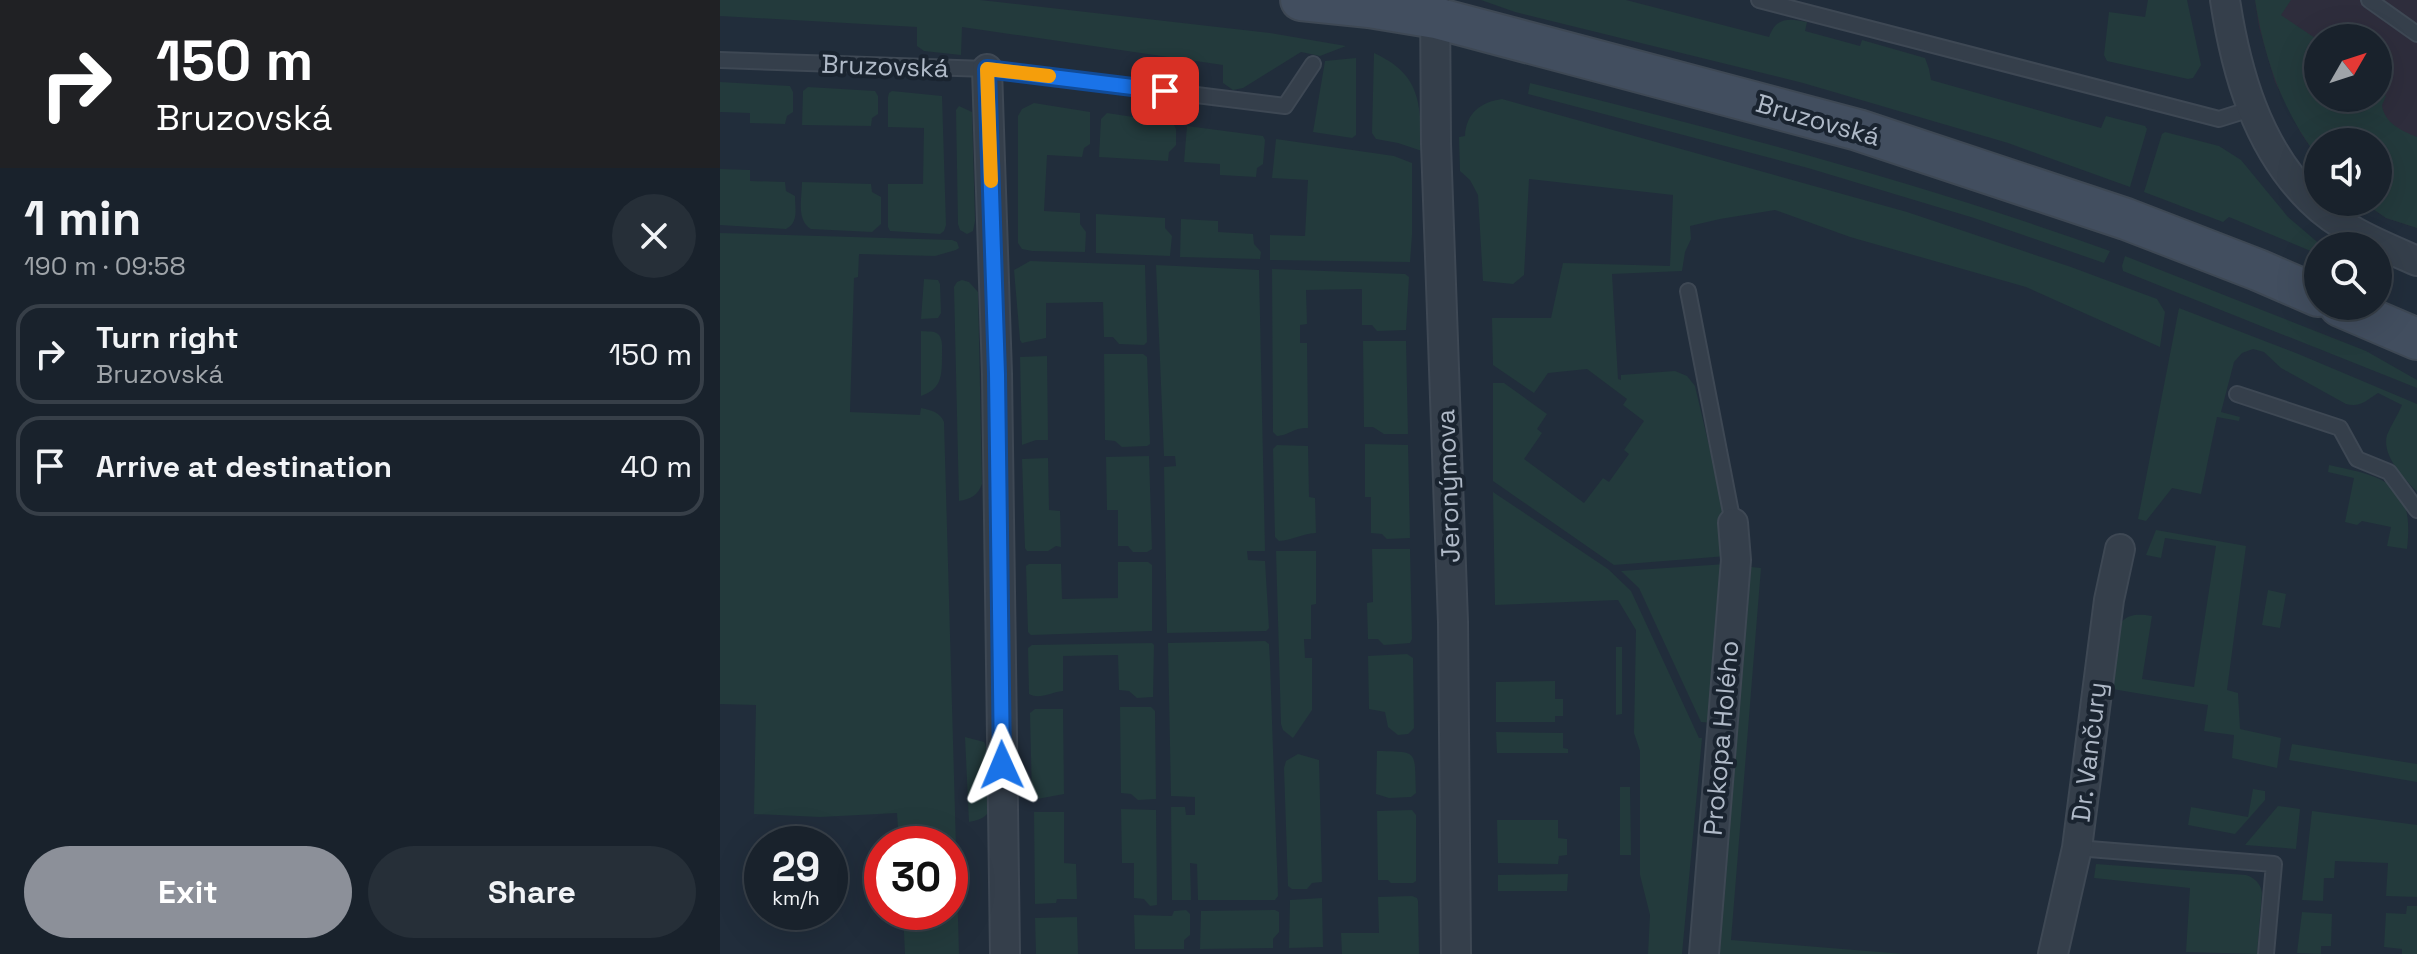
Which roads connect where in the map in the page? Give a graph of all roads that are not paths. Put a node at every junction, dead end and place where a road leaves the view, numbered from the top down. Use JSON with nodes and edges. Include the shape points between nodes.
{"nodes":[{"id":1,"x":1301,"y":0,"type":"edge"},
{"id":2,"x":1759,"y":0,"type":"edge"},
{"id":3,"x":2225,"y":0,"type":"edge"},
{"id":4,"x":2369,"y":0,"type":"edge"},
{"id":5,"x":1436,"y":9,"type":"edge"},
{"id":6,"x":2417,"y":34,"type":"edge"},
{"id":7,"x":720,"y":60,"type":"edge"},
{"id":8,"x":1313,"y":64,"type":"dead end"},
{"id":9,"x":987,"y":69,"type":"junction"},
{"id":10,"x":2251,"y":109,"type":"junction"},
{"id":11,"x":2417,"y":261,"type":"edge"},
{"id":12,"x":2304,"y":290,"type":"edge"},
{"id":13,"x":1688,"y":291,"type":"dead end"},
{"id":14,"x":2373,"y":320,"type":"edge"},
{"id":15,"x":2417,"y":339,"type":"edge"},
{"id":16,"x":2237,"y":394,"type":"dead end"},
{"id":17,"x":2417,"y":510,"type":"edge"},
{"id":18,"x":1733,"y":523,"type":"joint"},
{"id":19,"x":2120,"y":549,"type":"dead end"},
{"id":20,"x":2077,"y":848,"type":"junction"},
{"id":21,"x":1005,"y":954,"type":"edge"},
{"id":22,"x":1456,"y":954,"type":"edge"},
{"id":23,"x":1704,"y":954,"type":"edge"},
{"id":24,"x":2053,"y":954,"type":"edge"},
{"id":25,"x":2266,"y":954,"type":"edge"}],
"edges":[{"from":1,"to":5,"type":"main road","name":"Bruzovská"},
{"from":2,"to":10,"type":"lane","via":[[2219,119]]},
{"from":3,"to":10,"type":"street","via":[[2232,47]]},
{"from":4,"to":6,"type":"lane"},
{"from":5,"to":12,"type":"main road","name":"Bruzovská","via":[[1858,130],[2126,219]]},
{"from":5,"to":22,"type":"street","name":"Jeronýmova","via":[[1453,622]]},
{"from":7,"to":9,"type":"lane","name":"Bruzovská"},
{"from":8,"to":9,"type":"lane","name":"Bruzovská","via":[[1285,106]]},
{"from":9,"to":21,"type":"street"},
{"from":10,"to":11,"type":"street","via":[[2283,165],[2311,200],[2343,225]]},
{"from":13,"to":18,"type":"lane"},
{"from":14,"to":15,"type":"main road"},
{"from":16,"to":17,"type":"lane","via":[[2340,428],[2357,459],[2389,472]]},
{"from":18,"to":23,"type":"street","name":"Prokopa Holého","via":[[1736,560]]},
{"from":19,"to":20,"type":"street","name":"Dr. Vančury"},
{"from":20,"to":24,"type":"street","name":"Dr. Vančury"},
{"from":20,"to":25,"type":"lane","via":[[2274,864]]}]}
